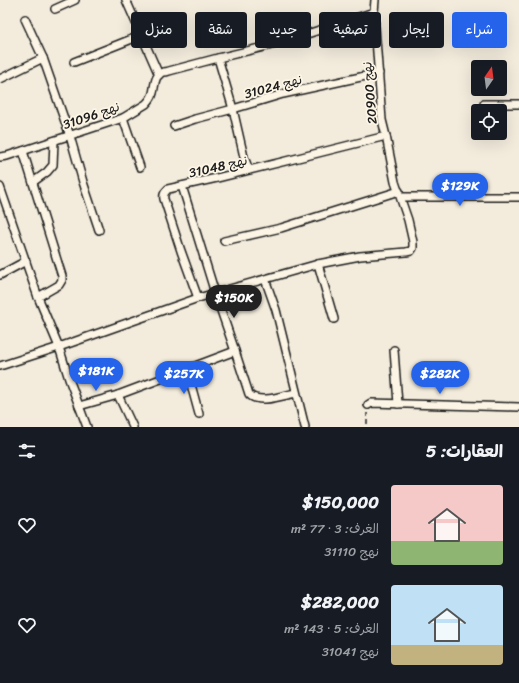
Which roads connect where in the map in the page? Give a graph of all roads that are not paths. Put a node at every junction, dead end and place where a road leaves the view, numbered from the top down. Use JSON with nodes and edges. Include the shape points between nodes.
{"nodes":[{"id":1,"x":75,"y":0,"type":"edge"},
{"id":2,"x":126,"y":0,"type":"edge"},
{"id":3,"x":375,"y":0,"type":"edge"},
{"id":4,"x":55,"y":9,"type":"dead end"},
{"id":5,"x":131,"y":12,"type":"edge"},
{"id":6,"x":374,"y":12,"type":"edge"},
{"id":7,"x":25,"y":18,"type":"dead end"},
{"id":8,"x":319,"y":30,"type":"edge"},
{"id":9,"x":131,"y":39,"type":"edge"},
{"id":10,"x":148,"y":48,"type":"edge"},
{"id":11,"x":377,"y":48,"type":"edge"},
{"id":12,"x":43,"y":58,"type":"junction"},
{"id":13,"x":218,"y":58,"type":"junction"},
{"id":14,"x":74,"y":62,"type":"dead end"},
{"id":15,"x":379,"y":73,"type":"junction"},
{"id":16,"x":159,"y":75,"type":"junction"},
{"id":17,"x":0,"y":79,"type":"edge"},
{"id":18,"x":507,"y":104,"type":"edge"},
{"id":19,"x":519,"y":104,"type":"edge"},
{"id":20,"x":233,"y":109,"type":"junction"},
{"id":21,"x":123,"y":118,"type":"junction"},
{"id":22,"x":174,"y":126,"type":"dead end"},
{"id":23,"x":70,"y":136,"type":"junction"},
{"id":24,"x":386,"y":136,"type":"junction"},
{"id":25,"x":54,"y":141,"type":"junction"},
{"id":26,"x":23,"y":151,"type":"junction"},
{"id":27,"x":0,"y":157,"type":"edge"},
{"id":28,"x":140,"y":167,"type":"dead end"},
{"id":29,"x":250,"y":170,"type":"junction"},
{"id":30,"x":33,"y":182,"type":"junction"},
{"id":31,"x":182,"y":186,"type":"junction"},
{"id":32,"x":0,"y":187,"type":"edge"},
{"id":33,"x":400,"y":194,"type":"junction"},
{"id":34,"x":519,"y":197,"type":"edge"},
{"id":35,"x":100,"y":230,"type":"dead end"},
{"id":36,"x":224,"y":241,"type":"dead end"},
{"id":37,"x":26,"y":261,"type":"junction"},
{"id":38,"x":318,"y":264,"type":"junction"},
{"id":39,"x":0,"y":275,"type":"edge"},
{"id":40,"x":265,"y":279,"type":"junction"},
{"id":41,"x":215,"y":293,"type":"junction"},
{"id":42,"x":38,"y":297,"type":"junction"},
{"id":43,"x":198,"y":298,"type":"junction"},
{"id":44,"x":334,"y":319,"type":"dead end"},
{"id":45,"x":59,"y":347,"type":"junction"},
{"id":46,"x":394,"y":350,"type":"dead end"},
{"id":47,"x":235,"y":351,"type":"junction"},
{"id":48,"x":0,"y":366,"type":"edge"},
{"id":49,"x":187,"y":370,"type":"junction"},
{"id":50,"x":296,"y":392,"type":"junction"},
{"id":51,"x":118,"y":396,"type":"junction"},
{"id":52,"x":398,"y":404,"type":"junction"},
{"id":53,"x":368,"y":405,"type":"road end"},
{"id":54,"x":79,"y":406,"type":"junction"},
{"id":55,"x":519,"y":407,"type":"edge"},
{"id":56,"x":199,"y":414,"type":"dead end"},
{"id":57,"x":87,"y":427,"type":"edge"},
{"id":58,"x":133,"y":427,"type":"edge"},
{"id":59,"x":305,"y":427,"type":"edge"}],
"edges":[{"from":1,"to":4,"type":"street"},
{"from":2,"to":5,"type":"street"},
{"from":3,"to":6,"type":"street","name":"نهج 20900"},
{"from":7,"to":12,"type":"street"},
{"from":8,"to":13,"type":"street","via":[[280,43]]},
{"from":9,"to":14,"type":"street"},
{"from":10,"to":16,"type":"street"},
{"from":11,"to":15,"type":"street","name":"نهج 20900"},
{"from":12,"to":17,"type":"street"},
{"from":12,"to":23,"type":"street"},
{"from":13,"to":16,"type":"street","via":[[162,72]]},
{"from":13,"to":20,"type":"street"},
{"from":15,"to":20,"type":"street","name":"نهج 31024","via":[[283,94]]},
{"from":15,"to":24,"type":"street","name":"نهج 20900","via":[[382,120]]},
{"from":16,"to":21,"type":"street","name":"نهج 31096","via":[[149,101]]},
{"from":18,"to":19,"type":"street"},
{"from":20,"to":22,"type":"street","name":"نهج 31024"},
{"from":20,"to":29,"type":"street","via":[[244,157]]},
{"from":21,"to":23,"type":"street","name":"نهج 31096"},
{"from":21,"to":28,"type":"street"},
{"from":23,"to":25,"type":"street","name":"نهج 31096"},
{"from":23,"to":35,"type":"street"},
{"from":24,"to":29,"type":"street","name":"نهج 31048"},
{"from":24,"to":33,"type":"street","name":"نهج 20900","via":[[395,182]]},
{"from":25,"to":26,"type":"street","name":"نهج 31096"},
{"from":25,"to":30,"type":"street","via":[[53,165]]},
{"from":26,"to":27,"type":"street","name":"نهج 31096"},
{"from":26,"to":30,"type":"street"},
{"from":29,"to":31,"type":"street","name":"نهج 31048"},
{"from":30,"to":42,"type":"street","via":[[62,276],[59,285]]},
{"from":31,"to":41,"type":"street"},
{"from":31,"to":43,"type":"street","name":"نهج 31048","via":[[168,189],[163,195]]},
{"from":32,"to":37,"type":"street"},
{"from":33,"to":34,"type":"street"},
{"from":33,"to":36,"type":"street","via":[[281,228]]},
{"from":33,"to":38,"type":"street","name":"نهج 20900","via":[[413,242],[411,251],[360,256]]},
{"from":37,"to":39,"type":"street"},
{"from":37,"to":42,"type":"street"},
{"from":38,"to":40,"type":"street"},
{"from":38,"to":44,"type":"street"},
{"from":40,"to":41,"type":"street"},
{"from":40,"to":50,"type":"street","via":[[276,310]]},
{"from":41,"to":43,"type":"street"},
{"from":41,"to":47,"type":"street"},
{"from":42,"to":45,"type":"street"},
{"from":43,"to":45,"type":"street"},
{"from":45,"to":48,"type":"street"},
{"from":45,"to":54,"type":"street"},
{"from":46,"to":52,"type":"street"},
{"from":47,"to":49,"type":"street"},
{"from":47,"to":50,"type":"street","via":[[252,398],[268,399]]},
{"from":49,"to":51,"type":"street"},
{"from":49,"to":56,"type":"street"},
{"from":50,"to":59,"type":"street"},
{"from":51,"to":54,"type":"street"},
{"from":51,"to":58,"type":"street"},
{"from":52,"to":53,"type":"street"},
{"from":52,"to":55,"type":"street"},
{"from":54,"to":57,"type":"street"}]}
